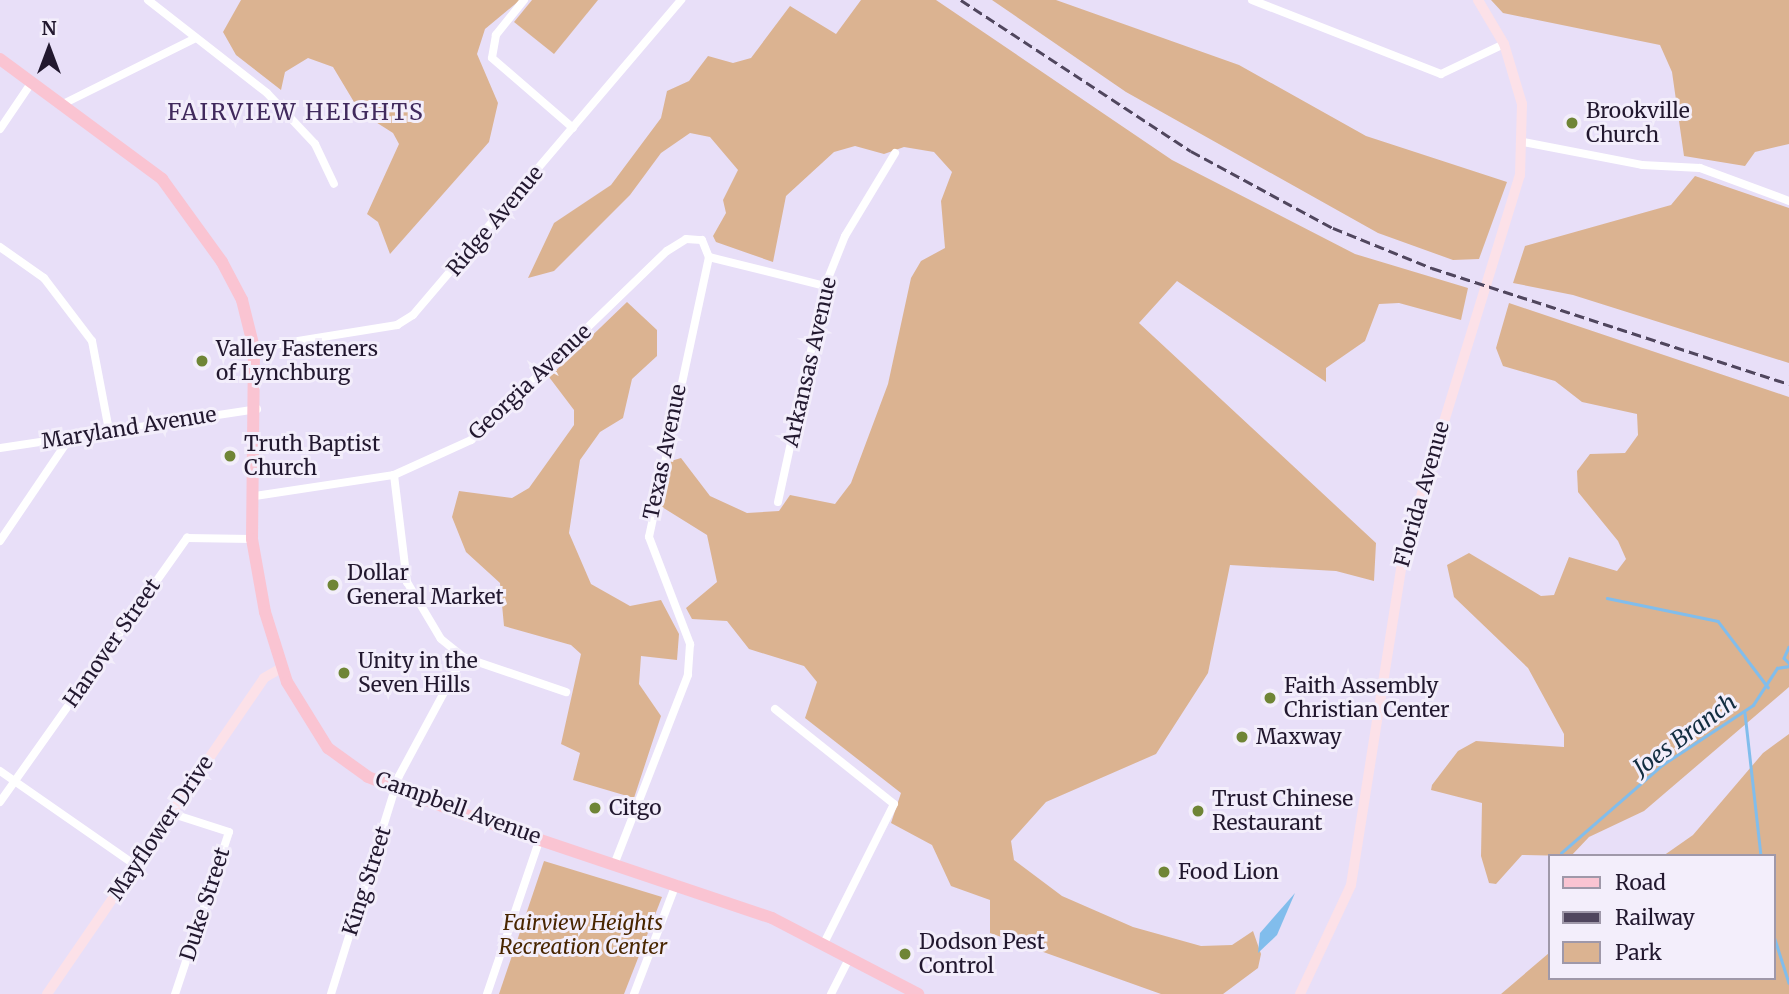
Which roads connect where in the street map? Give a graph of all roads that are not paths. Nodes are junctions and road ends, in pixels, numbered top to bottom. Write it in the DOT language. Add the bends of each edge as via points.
graph roads {
  1 [pos="148,0"];
  2 [pos="524,0"];
  3 [pos="681,0"];
  4 [pos="1252,0"];
  5 [pos="1478,0"];
  6 [pos="196,38"];
  7 [pos="1504,44"];
  8 [pos="0,59"];
  9 [pos="32,82"];
  10 [pos="63,104"];
  11 [pos="573,128"];
  12 [pos="0,129"];
  13 [pos="1523,142"];
  14 [pos="895,153"];
  15 [pos="334,184"];
  16 [pos="1789,201"];
  17 [pos="0,247"];
  18 [pos="709,257"];
  19 [pos="825,286"];
  20 [pos="254,348"];
  21 [pos="258,409"];
  22 [pos="109,430"];
  23 [pos="71,436"];
  24 [pos="0,448"];
  25 [pos="394,475"];
  26 [pos="255,496"];
  27 [pos="778,502"];
  28 [pos="3,533"];
  29 [pos="252,540"];
  30 [pos="0,541"];
  31 [pos="463,657"];
  32 [pos="281,668"];
  33 [pos="566,692"];
  34 [pos="775,709"];
  35 [pos="0,771"];
  36 [pos="14,781"];
  37 [pos="397,789"];
  38 [pos="0,802"];
  39 [pos="170,814"];
  40 [pos="540,838"];
  41 [pos="615,862"];
  42 [pos="135,865"];
  43 [pos="677,881"];
  44 [pos="823,945"];
  45 [pos="849,959"];
  46 [pos="47,994"];
  47 [pos="175,994"];
  48 [pos="331,994"];
  49 [pos="488,994"];
  50 [pos="634,994"];
  51 [pos="831,994"];
  52 [pos="918,994"];
  53 [pos="1300,994"];
  1 -- 6 [label="street"];
  2 -- 11 [label="street" via="496,35 492,58"];
  3 -- 11 [label="street, Ridge Avenue"];
  4 -- 7 [label="street" via="1441,74"];
  5 -- 7 [label="main road, Florida Avenue"];
  6 -- 10 [label="street"];
  6 -- 15 [label="street" via="267,93 315,144"];
  7 -- 13 [label="main road, Florida Avenue" via="1522,104"];
  8 -- 9 [label="main road, Campbell Avenue"];
  9 -- 10 [label="main road, Campbell Avenue"];
  9 -- 12 [label="street"];
  10 -- 20 [label="main road, Campbell Avenue" via="162,179 222,262 242,300"];
  11 -- 20 [label="street, Ridge Avenue" via="413,315 397,325"];
  13 -- 16 [label="street" via="1642,165 1700,168"];
  13 -- 53 [label="main road, Florida Avenue" via="1499,246 1403,555 1351,885"];
  14 -- 19 [label="street, Arkansas Avenue" via="845,236"];
  17 -- 22 [label="street" via="44,278 92,341"];
  18 -- 19 [label="street"];
  18 -- 25 [label="street, Georgia Avenue" via="697,237 667,251 471,440"];
  18 -- 41 [label="street, Texas Avenue" via="649,537 690,644 688,675"];
  19 -- 27 [label="street, Arkansas Avenue"];
  20 -- 21 [label="main road, Campbell Avenue"];
  21 -- 22 [label="street, Maryland Avenue"];
  21 -- 26 [label="main road, Campbell Avenue"];
  22 -- 23 [label="street, Maryland Avenue"];
  23 -- 24 [label="street, Maryland Avenue"];
  23 -- 28 [label="street"];
  25 -- 26 [label="street, Georgia Avenue"];
  25 -- 31 [label="street" via="407,582 441,639"];
  26 -- 29 [label="main road, Campbell Avenue"];
  28 -- 30 [label="street"];
  29 -- 32 [label="main road, Campbell Avenue"];
  29 -- 36 [label="street, Hanover Street" via="187,538"];
  31 -- 33 [label="street"];
  31 -- 37 [label="street, King Street"];
  32 -- 37 [label="main road, Campbell Avenue" via="328,748"];
  32 -- 39 [label="main road, Mayflower Drive" via="264,678"];
  34 -- 44 [label="street" via="894,804"];
  35 -- 36 [label="street"];
  36 -- 38 [label="street, Hanover Street"];
  36 -- 42 [label="street"];
  37 -- 40 [label="main road, Campbell Avenue"];
  37 -- 48 [label="street, King Street"];
  39 -- 42 [label="main road, Mayflower Drive"];
  39 -- 47 [label="street, Duke Street" via="229,832"];
  40 -- 41 [label="main road, Campbell Avenue"];
  40 -- 49 [label="street"];
  41 -- 43 [label="main road, Campbell Avenue"];
  42 -- 46 [label="main road, Mayflower Drive"];
  43 -- 44 [label="main road, Campbell Avenue"];
  43 -- 50 [label="street"];
  44 -- 45 [label="main road, Campbell Avenue"];
  45 -- 51 [label="street"];
  45 -- 52 [label="main road, Campbell Avenue"];
}
